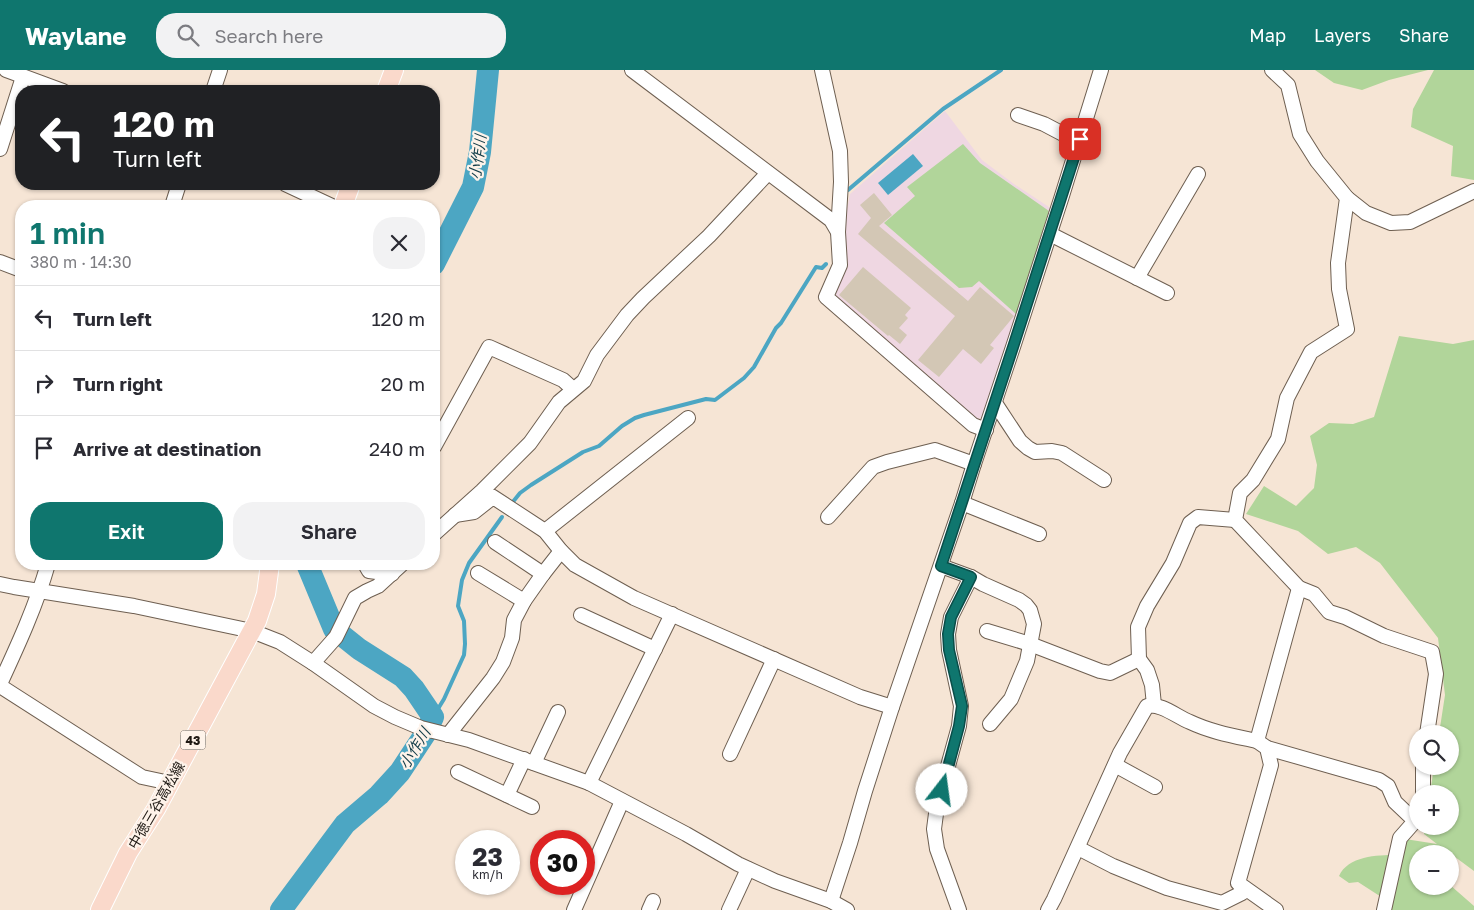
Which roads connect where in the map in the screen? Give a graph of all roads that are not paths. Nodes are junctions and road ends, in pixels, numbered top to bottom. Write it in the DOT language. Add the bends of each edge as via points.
graph roads {
  1 [pos="6,70"];
  2 [pos="220,70"];
  3 [pos="394,70"];
  4 [pos="632,70"];
  5 [pos="822,70"];
  6 [pos="1101,70"];
  7 [pos="1272,70"];
  8 [pos="23,76"];
  9 [pos="20,85"];
  10 [pos="47,85"];
  11 [pos="215,85"];
  12 [pos="388,85"];
  13 [pos="15,101"];
  14 [pos="1018,114"];
  15 [pos="1080,139"];
  16 [pos="0,147"];
  17 [pos="768,173"];
  18 [pos="1198,174"];
  19 [pos="298,190"];
  20 [pos="1474,190"];
  21 [pos="1347,198"];
  22 [pos="319,200"];
  23 [pos="838,232"];
  24 [pos="1050,234"];
  25 [pos="0,262"];
  26 [pos="15,268"];
  27 [pos="1137,278"];
  28 [pos="1167,293"];
  29 [pos="573,390"];
  30 [pos="995,403"];
  31 [pos="688,418"];
  32 [pos="986,430"];
  33 [pos="440,436"];
  34 [pos="974,464"];
  35 [pos="1104,480"];
  36 [pos="962,503"];
  37 [pos="455,515"];
  38 [pos="828,517"];
  39 [pos="1234,520"];
  40 [pos="440,529"];
  41 [pos="545,531"];
  42 [pos="1039,534"];
  43 [pos="495,542"];
  44 [pos="561,551"];
  45 [pos="941,566"];
  46 [pos="46,570"];
  47 [pos="269,570"];
  48 [pos="389,570"];
  49 [pos="478,573"];
  50 [pos="543,574"];
  51 [pos="971,577"];
  52 [pos="0,584"];
  53 [pos="1299,588"];
  54 [pos="40,591"];
  55 [pos="524,601"];
  56 [pos="672,614"];
  57 [pos="581,615"];
  58 [pos="252,631"];
  59 [pos="987,631"];
  60 [pos="1030,644"];
  61 [pos="655,650"];
  62 [pos="774,659"];
  63 [pos="1139,659"];
  64 [pos="313,663"];
  65 [pos="0,685"];
  66 [pos="1154,705"];
  67 [pos="892,707"];
  68 [pos="558,712"];
  69 [pos="990,724"];
  70 [pos="1428,725"];
  71 [pos="434,732"];
  72 [pos="1262,744"];
  73 [pos="730,754"];
  74 [pos="529,761"];
  75 [pos="1115,765"];
  76 [pos="458,772"];
  77 [pos="170,783"];
  78 [pos="589,783"];
  79 [pos="1155,787"];
  80 [pos="507,795"];
  81 [pos="622,801"];
  82 [pos="532,807"];
  83 [pos="1409,813"];
  84 [pos="1409,827"];
  85 [pos="1078,848"];
  86 [pos="748,869"];
  87 [pos="1243,890"];
  88 [pos="831,901"];
  89 [pos="100,910"];
  90 [pos="574,910"];
  91 [pos="729,910"];
  92 [pos="846,910"];
  93 [pos="959,910"];
  94 [pos="1048,910"];
  95 [pos="1236,910"];
  96 [pos="1276,910"];
  97 [pos="1384,910"];
  1 -- 8 [label="street"];
  2 -- 11 [label="street"];
  3 -- 12 [label="main road"];
  4 -- 17 [label="street"];
  5 -- 23 [label="street" via="840,151"];
  6 -- 15 [label="street"];
  7 -- 21 [label="street" via="1288,85 1300,134 1317,162"];
  8 -- 9 [label="street"];
  8 -- 10 [label="street"];
  13 -- 16 [label="street"];
  14 -- 15 [label="street"];
  15 -- 24 [label="street"];
  17 -- 23 [label="street" via="831,220"];
  17 -- 29 [label="street" via="710,236 627,315 597,355 584,381"];
  18 -- 27 [label="street"];
  19 -- 22 [label="street"];
  20 -- 21 [label="street" via="1410,222 1391,223 1366,213"];
  21 -- 39 [label="street" via="1338,263 1339,289 1347,329 1311,352 1287,398 1278,439 1253,480 1240,493"];
  23 -- 32 [label="street" via="840,265 826,296 973,425"];
  24 -- 27 [label="street"];
  24 -- 30 [label="street"];
  25 -- 26 [label="street"];
  27 -- 28 [label="street"];
  29 -- 33 [label="street" via="563,380 489,347"];
  29 -- 37 [label="street" via="559,402 530,444"];
  30 -- 32 [label="street"];
  30 -- 35 [label="street" via="1028,448 1035,452 1062,453"];
  31 -- 41 [label="street"];
  32 -- 34 [label="street"];
  34 -- 36 [label="street"];
  34 -- 38 [label="street" via="935,450 873,467"];
  36 -- 42 [label="street"];
  36 -- 45 [label="street"];
  37 -- 40 [label="street"];
  37 -- 41 [label="street" via="474,512 493,497"];
  39 -- 53 [label="street"];
  39 -- 63 [label="street" via="1198,517 1190,523 1138,627"];
  41 -- 44 [label="street"];
  43 -- 50 [label="street"];
  44 -- 50 [label="street"];
  44 -- 56 [label="street" via="575,566 634,598"];
  45 -- 51 [label="street"];
  45 -- 67 [label="street"];
  46 -- 54 [label="street"];
  47 -- 58 [label="main road, 中徳三谷高松線 / 43" via="266,594"];
  48 -- 64 [label="street" via="378,586 355,598 339,630"];
  49 -- 55 [label="street"];
  50 -- 55 [label="street"];
  51 -- 60 [label="street" via="1026,605 1034,624"];
  51 -- 93 [label="street" via="951,617 948,634 962,706 934,829 937,849"];
  52 -- 54 [label="street"];
  53 -- 70 [label="street" via="1314,594 1329,612 1432,652 1436,674"];
  53 -- 72 [label="street"];
  54 -- 58 [label="street" via="134,606"];
  54 -- 65 [label="street"];
  55 -- 71 [label="street" via="514,620 512,638 503,662 493,678"];
  56 -- 61 [label="street"];
  56 -- 62 [label="street"];
  57 -- 61 [label="street"];
  58 -- 64 [label="street" via="280,642"];
  58 -- 77 [label="main road, 中徳三谷高松線 / 43"];
  59 -- 60 [label="street"];
  60 -- 63 [label="street" via="1100,671 1110,672"];
  60 -- 69 [label="street" via="1011,699"];
  61 -- 78 [label="street"];
  62 -- 67 [label="street" via="860,697"];
  62 -- 73 [label="street"];
  63 -- 66 [label="street" via="1152,685"];
  64 -- 71 [label="street" via="395,718"];
  65 -- 77 [label="street" via="142,776"];
  66 -- 72 [label="street" via="1211,731"];
  66 -- 75 [label="street" via="1147,706"];
  67 -- 88 [label="street"];
  68 -- 74 [label="street"];
  71 -- 74 [label="street" via="469,740"];
  72 -- 83 [label="street" via="1379,780 1388,786 1395,802"];
  72 -- 87 [label="street" via="1271,764 1238,883"];
  74 -- 78 [label="street"];
  74 -- 80 [label="street"];
  75 -- 79 [label="street"];
  75 -- 85 [label="street"];
  76 -- 80 [label="street"];
  77 -- 89 [label="main road, 中徳三谷高松線 / 43" via="128,853"];
  78 -- 81 [label="street"];
  80 -- 82 [label="street"];
  81 -- 86 [label="street"];
  81 -- 90 [label="street"];
  84 -- 97 [label="street" via="1400,838"];
  85 -- 87 [label="street" via="1167,888 1222,903"];
  85 -- 94 [label="street"];
  86 -- 88 [label="street"];
  86 -- 91 [label="street"];
  87 -- 95 [label="street"];
  87 -- 96 [label="street"];
  88 -- 92 [label="street"];
}
